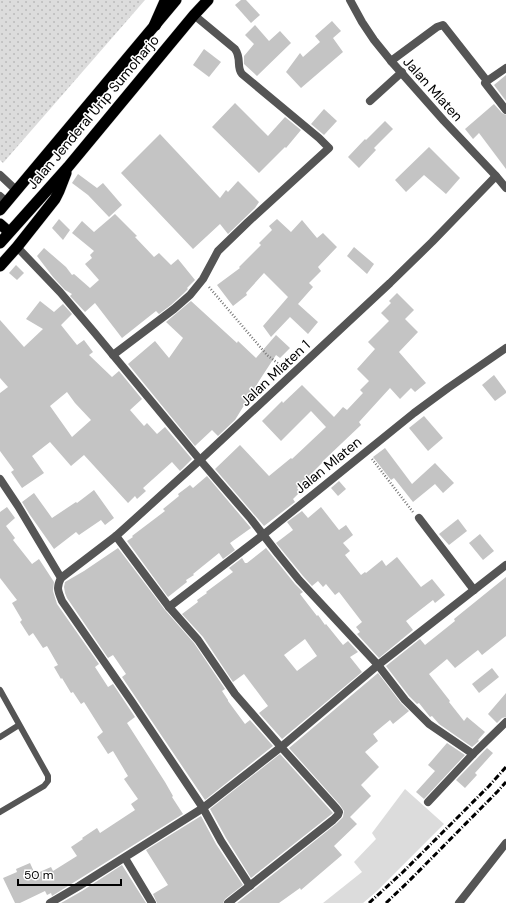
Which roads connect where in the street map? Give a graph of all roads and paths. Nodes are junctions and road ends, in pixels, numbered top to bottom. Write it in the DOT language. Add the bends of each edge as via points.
graph roads {
  1 [pos="166,0"];
  2 [pos="176,0"];
  3 [pos="208,0"];
  4 [pos="350,0"];
  5 [pos="194,15"];
  6 [pos="155,26"];
  7 [pos="391,61"];
  8 [pos="506,68"];
  9 [pos="402,72"];
  10 [pos="487,81"];
  11 [pos="370,101"];
  12 [pos="506,110"];
  13 [pos="68,167"];
  14 [pos="0,175"];
  15 [pos="496,176"];
  16 [pos="506,188"];
  17 [pos="16,190"];
  18 [pos="2,203"];
  19 [pos="0,224"];
  20 [pos="9,232"];
  21 [pos="0,243"];
  22 [pos="16,247"];
  23 [pos="0,266"];
  24 [pos="202,279"];
  25 [pos="506,348"];
  26 [pos="113,355"];
  27 [pos="293,374"];
  28 [pos="366,451"];
  29 [pos="200,460"];
  30 [pos="0,479"];
  31 [pos="418,518"];
  32 [pos="263,535"];
  33 [pos="116,536"];
  34 [pos="506,565"];
  35 [pos="61,578"];
  36 [pos="474,590"];
  37 [pos="170,607"];
  38 [pos="378,665"];
  39 [pos="0,690"];
  40 [pos="506,722"];
  41 [pos="19,725"];
  42 [pos="0,737"];
  43 [pos="281,747"];
  44 [pos="473,754"];
  45 [pos="428,802"];
  46 [pos="203,808"];
  47 [pos="0,812"];
  48 [pos="506,843"];
  49 [pos="125,858"];
  50 [pos="250,886"];
  51 [pos="50,903"];
  52 [pos="152,903"];
  53 [pos="228,903"];
  54 [pos="459,903"];
  1 -- 6 [label="highway"];
  2 -- 6 [label="highway, Jalan Jenderal Urip Sumoharjo"];
  3 -- 5 [label="highway, Jalan Jenderal Urip Sumoharjo"];
  4 -- 7 [label="street, Jalan Mlaten" via="374,40"];
  5 -- 13 [label="highway, Jalan Jenderal Urip Sumoharjo"];
  5 -- 24 [label="street" via="235,49 242,74 329,148 218,251"];
  6 -- 17 [label="highway, Jalan Jenderal Urip Sumoharjo"];
  7 -- 9 [label="street, Jalan Mlaten"];
  7 -- 10 [label="street" via="443,25"];
  8 -- 10 [label="street"];
  9 -- 11 [label="street"];
  9 -- 15 [label="street, Jalan Mlaten"];
  10 -- 12 [label="street" via="485,82"];
  13 -- 20 [label="highway, Jalan Jenderal Urip Sumoharjo"];
  13 -- 22 [label="highway" via="55,199"];
  14 -- 17 [label="street"];
  15 -- 16 [label="street, Jalan Mlaten"];
  15 -- 27 [label="street, Jalan Mlaten 1" via="432,242"];
  17 -- 18 [label="highway, Jalan Jenderal Urip Sumoharjo"];
  19 -- 20 [label="highway"];
  20 -- 21 [label="highway, Jalan Jenderal Urip Sumoharjo"];
  22 -- 23 [label="highway"];
  22 -- 26 [label="street" via="60,292"];
  24 -- 26 [label="street" via="174,310"];
  24 -- 27 [label="path" via="267,356"];
  25 -- 28 [label="street, Jalan Mlaten" via="414,412"];
  26 -- 29 [label="street"];
  27 -- 29 [label="street, Jalan Mlaten 1"];
  28 -- 31 [label="path"];
  28 -- 32 [label="street, Jalan Mlaten"];
  29 -- 32 [label="street"];
  29 -- 33 [label="street, Jalan Mlaten 1"];
  30 -- 35 [label="street"];
  31 -- 36 [label="street"];
  32 -- 37 [label="street, Jalan Mlaten"];
  32 -- 38 [label="street" via="300,580"];
  33 -- 35 [label="street, Jalan Mlaten 1"];
  33 -- 37 [label="street"];
  34 -- 36 [label="street"];
  35 -- 46 [label="street" via="57,585 62,601"];
  36 -- 38 [label="street"];
  37 -- 43 [label="street" via="198,640 235,694"];
  38 -- 43 [label="street"];
  38 -- 44 [label="street" via="404,700 428,724"];
  39 -- 41 [label="lane"];
  40 -- 44 [label="street"];
  41 -- 42 [label="lane"];
  41 -- 47 [label="lane" via="48,776 48,781 44,786"];
  43 -- 46 [label="street"];
  43 -- 50 [label="street" via="339,812 333,820"];
  44 -- 45 [label="street"];
  46 -- 49 [label="street"];
  46 -- 50 [label="street"];
  48 -- 54 [label="street"];
  49 -- 51 [label="street"];
  49 -- 52 [label="street"];
  50 -- 53 [label="street"];
}
